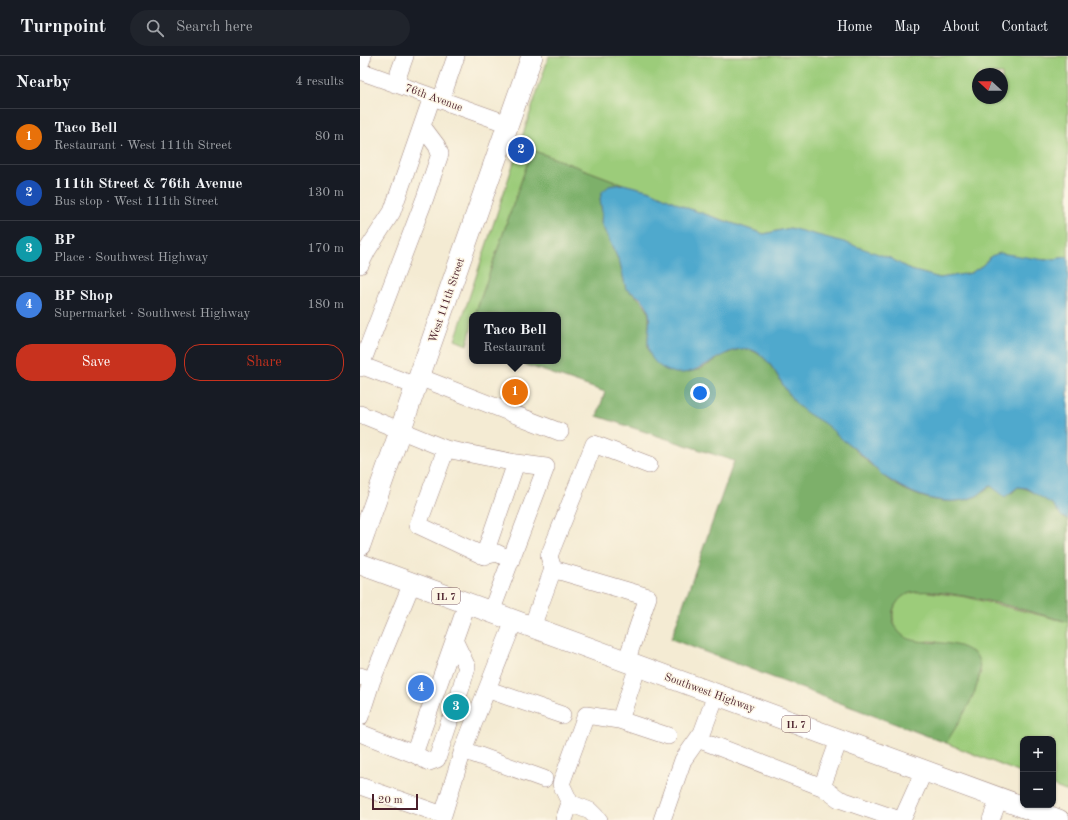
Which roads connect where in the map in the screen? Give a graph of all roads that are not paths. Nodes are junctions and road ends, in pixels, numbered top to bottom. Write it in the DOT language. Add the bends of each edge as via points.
graph roads {
  1 [pos="363,56"];
  2 [pos="405,56"];
  3 [pos="456,56"];
  4 [pos="532,56"];
  5 [pos="360,64"];
  6 [pos="360,71"];
  7 [pos="395,84"];
  8 [pos="436,98"];
  9 [pos="508,124"];
  10 [pos="422,126"];
  11 [pos="360,265"];
  12 [pos="360,366"];
  13 [pos="417,382"];
  14 [pos="360,414"];
  15 [pos="400,430"];
  16 [pos="560,432"];
  17 [pos="446,449"];
  18 [pos="516,463"];
  19 [pos="649,465"];
  20 [pos="360,545"];
  21 [pos="484,556"];
  22 [pos="511,560"];
  23 [pos="360,564"];
  24 [pos="553,569"];
  25 [pos="412,583"];
  26 [pos="467,604"];
  27 [pos="491,612"];
  28 [pos="523,624"];
  29 [pos="454,640"];
  30 [pos="632,664"];
  31 [pos="366,678"];
  32 [pos="489,690"];
  33 [pos="460,691"];
  34 [pos="716,695"];
  35 [pos="562,715"];
  36 [pos="360,717"];
  37 [pos="620,720"];
  38 [pos="449,723"];
  39 [pos="360,734"];
  40 [pos="668,736"];
  41 [pos="698,739"];
  42 [pos="839,740"];
  43 [pos="463,750"];
  44 [pos="414,754"];
  45 [pos="924,771"];
  46 [pos="544,779"];
  47 [pos="360,786"];
  48 [pos="822,787"];
  49 [pos="999,798"];
  50 [pos="570,803"];
  51 [pos="564,820"];
  52 [pos="599,820"];
  53 [pos="662,820"];
  54 [pos="901,820"];
  55 [pos="991,820"];
  56 [pos="1059,820"];
  1 -- 5 [label="street"];
  2 -- 7 [label="street"];
  3 -- 8 [label="street"];
  4 -- 9 [label="main road, West 111th Street"];
  6 -- 7 [label="street, 76th Avenue"];
  7 -- 8 [label="street, 76th Avenue"];
  8 -- 9 [label="street, 76th Avenue"];
  8 -- 10 [label="street"];
  9 -- 13 [label="main road, West 111th Street"];
  10 -- 11 [label="street" via="392,212"];
  10 -- 12 [label="street" via="438,146 440,154"];
  12 -- 13 [label="street"];
  13 -- 15 [label="main road, West 111th Street"];
  13 -- 16 [label="street"];
  14 -- 15 [label="street"];
  15 -- 17 [label="street"];
  15 -- 20 [label="main road, West 111th Street"];
  17 -- 18 [label="street"];
  17 -- 21 [label="street" via="418,525"];
  18 -- 21 [label="street"];
  18 -- 22 [label="street" via="546,467"];
  19 -- 24 [label="street" via="594,444 549,556"];
  21 -- 22 [label="street" via="498,553"];
  22 -- 27 [label="street"];
  23 -- 25 [label="main road, Southwest Highway / IL 7"];
  24 -- 28 [label="street"];
  24 -- 30 [label="street" via="648,597"];
  25 -- 26 [label="main road, Southwest Highway / IL 7"];
  25 -- 31 [label="street"];
  26 -- 27 [label="main road, Southwest Highway / IL 7"];
  26 -- 29 [label="street"];
  27 -- 28 [label="main road, Southwest Highway / IL 7"];
  28 -- 30 [label="main road, Southwest Highway / IL 7"];
  28 -- 32 [label="street"];
  29 -- 33 [label="street" via="468,667"];
  29 -- 44 [label="street"];
  30 -- 34 [label="main road, Southwest Highway / IL 7"];
  30 -- 37 [label="street"];
  31 -- 36 [label="street"];
  32 -- 35 [label="street"];
  32 -- 43 [label="street"];
  34 -- 41 [label="street"];
  34 -- 42 [label="main road, Southwest Highway / IL 7"];
  37 -- 40 [label="street"];
  37 -- 50 [label="street" via="586,715 561,784"];
  38 -- 44 [label="street" via="436,759 429,762"];
  39 -- 44 [label="street"];
  41 -- 48 [label="street"];
  41 -- 53 [label="street" via="683,760"];
  42 -- 45 [label="main road, Southwest Highway / IL 7"];
  42 -- 48 [label="street"];
  43 -- 46 [label="street"];
  43 -- 47 [label="street" via="443,815"];
  45 -- 49 [label="main road, Southwest Highway / IL 7"];
  45 -- 54 [label="street"];
  48 -- 54 [label="street" via="838,799"];
  49 -- 55 [label="street"];
  49 -- 56 [label="main road, Southwest Highway / IL 7"];
  50 -- 51 [label="street"];
  50 -- 52 [label="street" via="590,811"];
}
